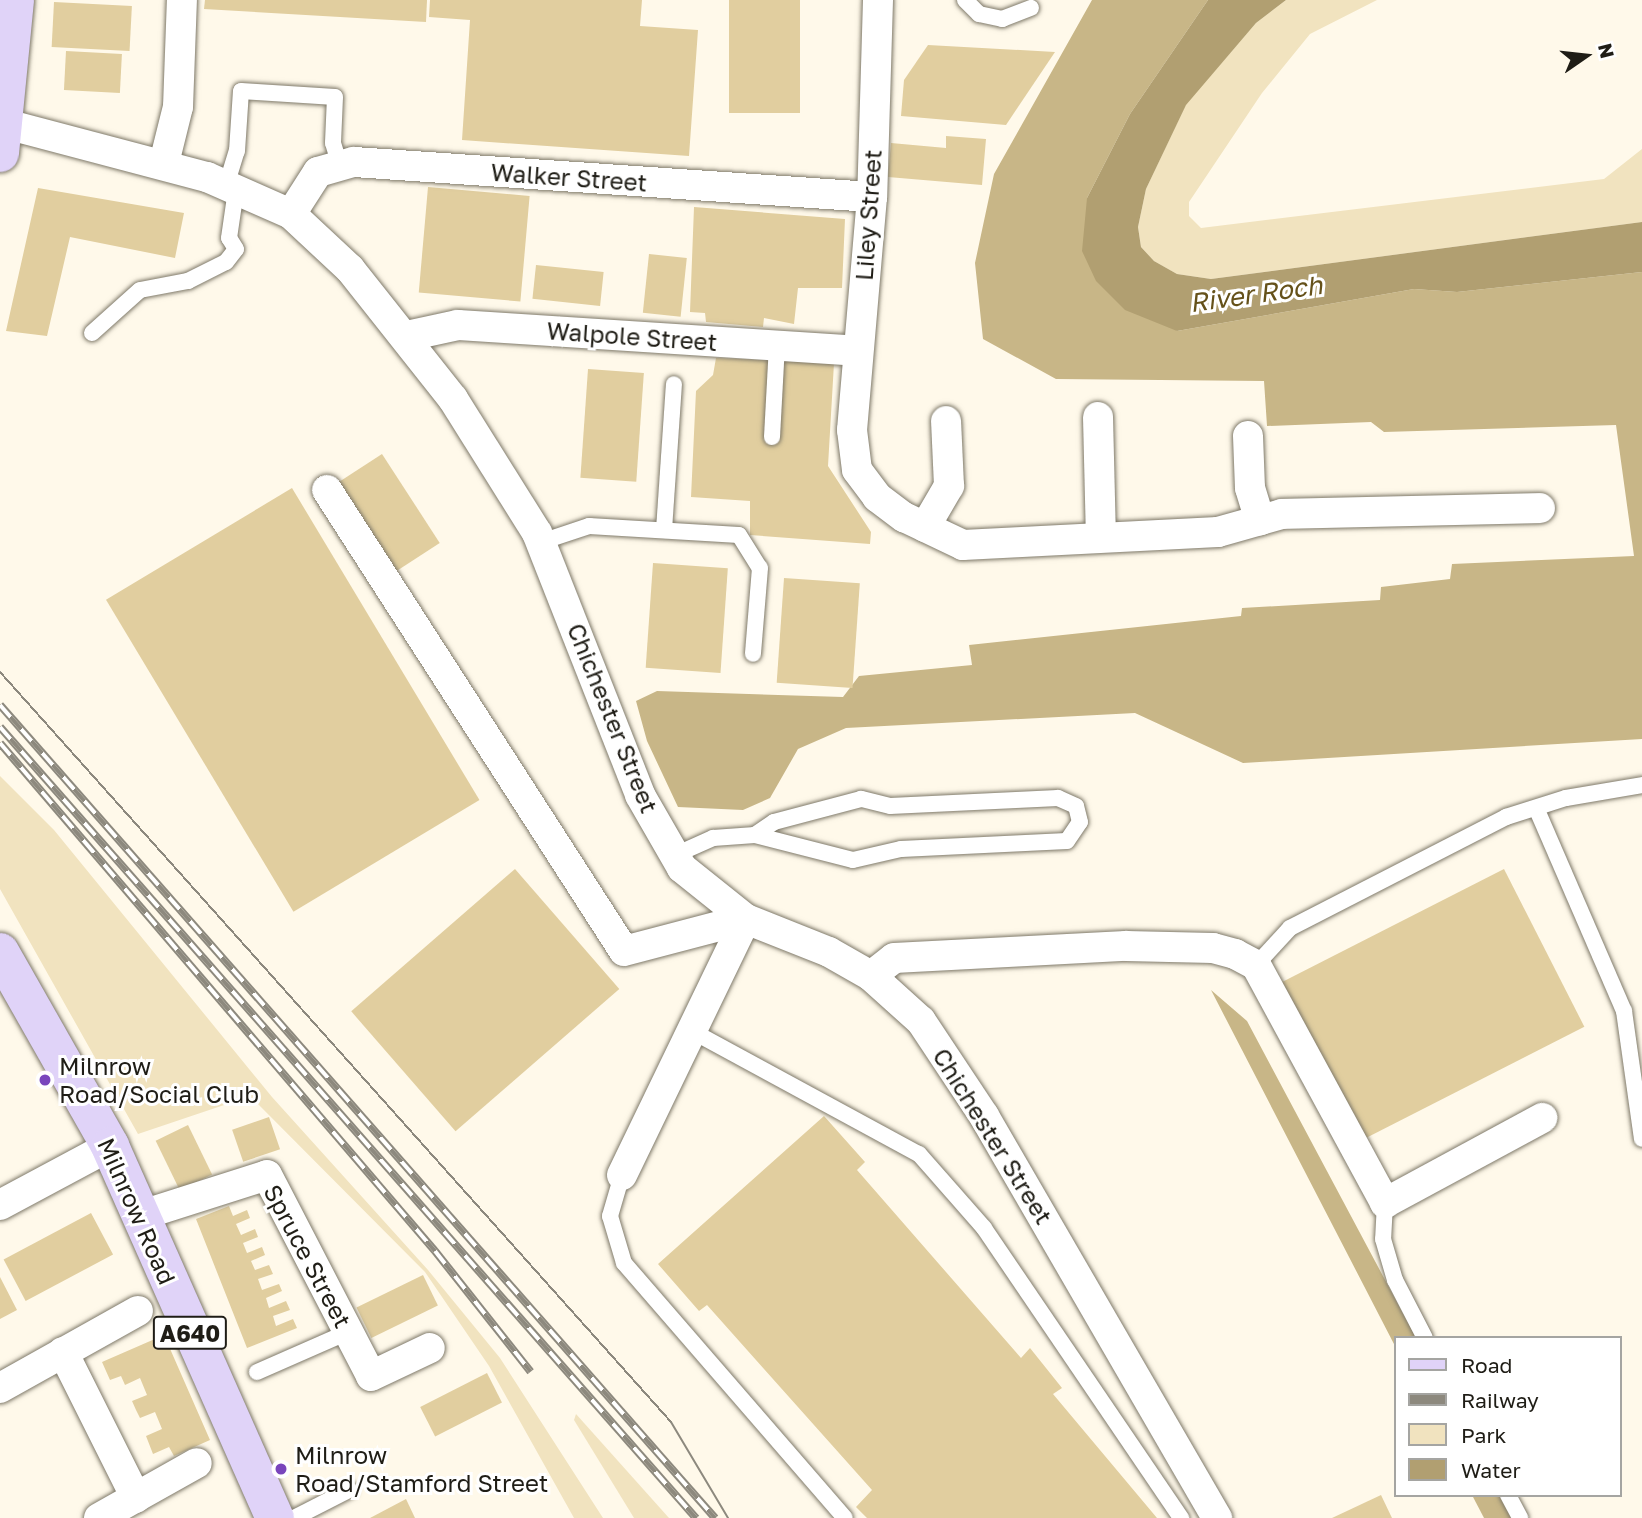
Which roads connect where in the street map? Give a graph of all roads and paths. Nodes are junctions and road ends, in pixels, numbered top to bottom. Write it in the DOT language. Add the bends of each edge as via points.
graph roads {
  1 [pos="15,0"];
  2 [pos="182,0"];
  3 [pos="878,0"];
  4 [pos="965,0"];
  5 [pos="1031,8"];
  6 [pos="3,139"];
  7 [pos="164,163"];
  8 [pos="340,166"];
  9 [pos="231,188"];
  10 [pos="872,197"];
  11 [pos="291,214"];
  12 [pos="92,333"];
  13 [pos="407,335"];
  14 [pos="777,346"];
  15 [pos="857,351"];
  16 [pos="674,384"];
  17 [pos="1098,417"];
  18 [pos="946,421"];
  19 [pos="1248,436"];
  20 [pos="772,437"];
  21 [pos="327,490"];
  22 [pos="1540,508"];
  23 [pos="1260,520"];
  24 [pos="925,527"];
  25 [pos="664,530"];
  26 [pos="1101,537"];
  27 [pos="541,542"];
  28 [pos="753,654"];
  29 [pos="1642,785"];
  30 [pos="1537,810"];
  31 [pos="755,835"];
  32 [pos="675,855"];
  33 [pos="746,919"];
  34 [pos="0,952"];
  35 [pos="1256,965"];
  36 [pos="871,976"];
  37 [pos="692,1031"];
  38 [pos="1542,1118"];
  39 [pos="1642,1139"];
  40 [pos="110,1146"];
  41 [pos="622,1175"];
  42 [pos="1385,1203"];
  43 [pos="0,1205"];
  44 [pos="142,1215"];
  45 [pos="138,1311"];
  46 [pos="348,1332"];
  47 [pos="1424,1336"];
  48 [pos="430,1348"];
  49 [pos="63,1352"];
  50 [pos="257,1372"];
  51 [pos="0,1388"];
  52 [pos="197,1463"];
  53 [pos="349,1490"];
  54 [pos="1509,1497"];
  55 [pos="136,1498"];
  56 [pos="99,1518"];
  57 [pos="275,1518"];
  58 [pos="294,1518"];
  59 [pos="845,1518"];
  60 [pos="1181,1518"];
  61 [pos="1217,1518"];
  62 [pos="1520,1518"];
  1 -- 6 [label="main road"];
  2 -- 7 [label="street" via="178,107"];
  3 -- 10 [label="street, Liley Street"];
  4 -- 5 [label="lane" via="979,14 1002,19"];
  6 -- 7 [label="street, Chichester Street"];
  7 -- 9 [label="street, Chichester Street"];
  8 -- 9 [label="lane" via="333,143 335,97 240,91"];
  8 -- 10 [label="street, Walker Street" via="354,162"];
  8 -- 11 [label="street, Walker Street" via="318,173"];
  9 -- 11 [label="street, Chichester Street"];
  9 -- 12 [label="lane" via="229,238 236,249 226,262 188,281 140,290"];
  10 -- 15 [label="street, Liley Street"];
  11 -- 13 [label="street, Chichester Street" via="350,269"];
  13 -- 14 [label="street, Walpole Street" via="458,325"];
  13 -- 27 [label="street, Chichester Street"];
  14 -- 15 [label="street, Walpole Street"];
  14 -- 20 [label="lane"];
  15 -- 24 [label="street, Liley Street" via="852,430 858,470 877,497"];
  16 -- 25 [label="lane"];
  17 -- 26 [label="street"];
  18 -- 24 [label="street" via="948,486"];
  19 -- 23 [label="street" via="1250,488"];
  21 -- 33 [label="street" via="624,951"];
  22 -- 23 [label="street, Liley Street" via="1282,514"];
  23 -- 26 [label="street, Liley Street" via="1218,531"];
  24 -- 26 [label="street, Liley Street" via="963,545"];
  25 -- 27 [label="lane" via="589,526"];
  25 -- 28 [label="lane" via="739,535 750,547 760,568"];
  27 -- 32 [label="street, Chichester Street" via="640,794"];
  29 -- 30 [label="lane" via="1566,798"];
  30 -- 35 [label="lane" via="1506,817 1290,928"];
  30 -- 39 [label="lane" via="1624,1011"];
  31 -- 31 [label="lane" via="775,822 861,799 890,806 1058,798 1076,806 1080,822 1067,841 901,849 853,860"];
  31 -- 32 [label="lane" via="713,838"];
  32 -- 33 [label="street, Chichester Street" via="682,868"];
  33 -- 36 [label="street, Chichester Street" via="829,952"];
  33 -- 37 [label="street"];
  34 -- 40 [label="main road, Milnrow Road / A640"];
  35 -- 36 [label="street" via="1213,948 1126,946 894,958"];
  35 -- 42 [label="street"];
  36 -- 61 [label="street, Chichester Street" via="922,1021 984,1116"];
  37 -- 41 [label="street"];
  37 -- 60 [label="lane" via="919,1154 984,1228"];
  38 -- 42 [label="street"];
  40 -- 43 [label="street"];
  40 -- 44 [label="main road, Milnrow Road / A640"];
  41 -- 59 [label="lane" via="610,1216 624,1263"];
  42 -- 47 [label="lane" via="1383,1239 1395,1280"];
  44 -- 46 [label="street, Spruce Street" via="267,1175"];
  44 -- 57 [label="main road, Milnrow Road / A640" via="237,1442"];
  45 -- 49 [label="street"];
  46 -- 48 [label="street, Spruce Street" via="371,1376"];
  46 -- 50 [label="lane"];
  49 -- 51 [label="street"];
  49 -- 55 [label="street"];
  52 -- 55 [label="street"];
  53 -- 58 [label="lane"];
  54 -- 62 [label="lane"];
  55 -- 56 [label="street"];
}
